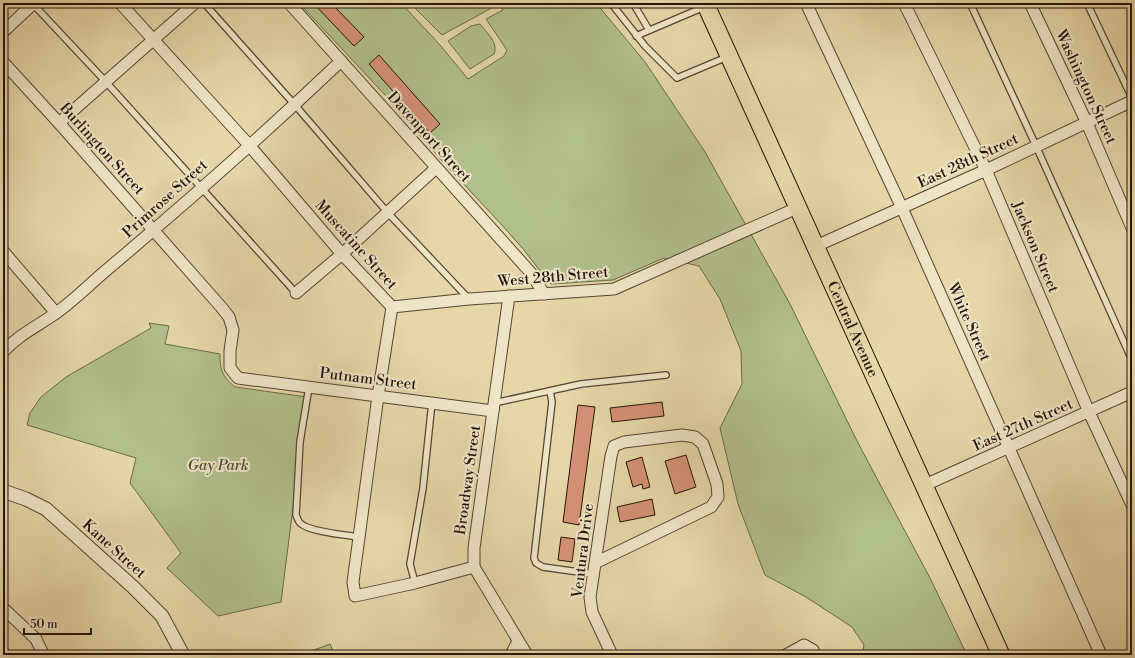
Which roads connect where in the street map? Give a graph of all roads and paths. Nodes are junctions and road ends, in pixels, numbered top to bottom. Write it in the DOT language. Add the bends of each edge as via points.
graph roads {
  1 [pos="33,3"];
  2 [pos="120,3"];
  3 [pos="195,3"];
  4 [pos="204,3"];
  5 [pos="289,3"];
  6 [pos="611,3"];
  7 [pos="634,3"];
  8 [pos="806,3"];
  9 [pos="904,3"];
  10 [pos="970,3"];
  11 [pos="1030,3"];
  12 [pos="1087,3"];
  13 [pos="708,4"];
  14 [pos="649,30"];
  15 [pos="3,32"];
  16 [pos="636,36"];
  17 [pos="153,40"];
  18 [pos="729,57"];
  19 [pos="341,61"];
  20 [pos="3,62"];
  21 [pos="106,82"];
  22 [pos="1132,99"];
  23 [pos="295,104"];
  24 [pos="60,123"];
  25 [pos="1087,123"];
  26 [pos="249,145"];
  27 [pos="1036,146"];
  28 [pos="436,168"];
  29 [pos="986,170"];
  30 [pos="201,188"];
  31 [pos="797,208"];
  32 [pos="902,208"];
  33 [pos="388,213"];
  34 [pos="1132,228"];
  35 [pos="154,230"];
  36 [pos="816,246"];
  37 [pos="3,251"];
  38 [pos="342,254"];
  39 [pos="296,293"];
  40 [pos="544,294"];
  41 [pos="509,296"];
  42 [pos="469,299"];
  43 [pos="392,307"];
  44 [pos="56,313"];
  45 [pos="3,352"];
  46 [pos="1132,360"];
  47 [pos="666,375"];
  48 [pos="238,378"];
  49 [pos="309,387"];
  50 [pos="550,391"];
  51 [pos="1132,392"];
  52 [pos="378,396"];
  53 [pos="432,402"];
  54 [pos="494,407"];
  55 [pos="1089,412"];
  56 [pos="1008,448"];
  57 [pos="925,485"];
  58 [pos="3,492"];
  59 [pos="1132,505"];
  60 [pos="359,537"];
  61 [pos="595,563"];
  62 [pos="474,567"];
  63 [pos="593,574"];
  64 [pos="415,583"];
  65 [pos="3,608"];
  66 [pos="518,641"];
  67 [pos="813,650"];
  68 [pos="43,654"];
  69 [pos="183,655"];
  70 [pos="511,655"];
  71 [pos="527,655"];
  72 [pos="612,655"];
  73 [pos="786,655"];
  74 [pos="1001,655"];
  75 [pos="1101,655"];
  1 -- 15 [label="street"];
  1 -- 21 [label="lane"];
  2 -- 17 [label="street, Muscatine Street"];
  3 -- 17 [label="street"];
  4 -- 23 [label="lane"];
  5 -- 19 [label="street, Davenport Street"];
  6 -- 16 [label="lane"];
  7 -- 14 [label="lane"];
  8 -- 32 [label="street, White Street"];
  9 -- 29 [label="street, Jackson Street"];
  10 -- 27 [label="lane"];
  11 -- 25 [label="street, Washington Street"];
  12 -- 22 [label="lane"];
  13 -- 14 [label="lane"];
  13 -- 18 [label="main road, Central Avenue"];
  14 -- 16 [label="lane"];
  16 -- 18 [label="lane" via="677,78"];
  17 -- 21 [label="street"];
  17 -- 26 [label="street, Muscatine Street"];
  18 -- 31 [label="main road, Central Avenue"];
  19 -- 23 [label="street, Primrose Street"];
  19 -- 28 [label="street, Davenport Street"];
  20 -- 24 [label="street, Burlington Street"];
  21 -- 24 [label="street"];
  21 -- 30 [label="lane"];
  22 -- 25 [label="street, East 28th Street"];
  23 -- 26 [label="street, Primrose Street"];
  23 -- 33 [label="lane"];
  24 -- 35 [label="street, Burlington Street"];
  25 -- 27 [label="street, East 28th Street"];
  25 -- 34 [label="street, Washington Street"];
  26 -- 30 [label="street, Primrose Street"];
  26 -- 38 [label="street, Muscatine Street"];
  27 -- 29 [label="street, East 28th Street"];
  27 -- 46 [label="lane"];
  28 -- 33 [label="street"];
  28 -- 40 [label="street, Davenport Street" via="531,273"];
  29 -- 32 [label="street, East 28th Street"];
  29 -- 55 [label="street, Jackson Street"];
  30 -- 35 [label="street, Primrose Street"];
  30 -- 39 [label="lane"];
  31 -- 36 [label="main road, Central Avenue"];
  31 -- 40 [label="street, West 28th Street" via="614,288"];
  32 -- 36 [label="street, East 28th Street"];
  32 -- 56 [label="street, White Street"];
  33 -- 38 [label="street"];
  33 -- 42 [label="lane"];
  35 -- 44 [label="street, Primrose Street"];
  35 -- 48 [label="street, Burlington Street" via="229,317 233,330 230,368"];
  36 -- 57 [label="main road, Central Avenue"];
  37 -- 44 [label="street"];
  38 -- 39 [label="street"];
  38 -- 43 [label="street, Muscatine Street"];
  40 -- 41 [label="street, West 28th Street"];
  41 -- 42 [label="street, West 28th Street"];
  41 -- 54 [label="street, Broadway Street"];
  42 -- 43 [label="street, West 28th Street"];
  43 -- 52 [label="street, Muscatine Street"];
  44 -- 45 [label="street, Primrose Street" via="26,332"];
  47 -- 50 [label="lane" via="581,384"];
  48 -- 49 [label="street, Putnam Street"];
  49 -- 52 [label="street, Putnam Street"];
  49 -- 60 [label="lane" via="300,442 296,515 301,524 312,529"];
  50 -- 54 [label="lane"];
  50 -- 63 [label="lane" via="552,402 534,558 543,568"];
  51 -- 55 [label="street, East 27th Street"];
  52 -- 53 [label="street, Putnam Street"];
  52 -- 60 [label="street, Muscatine Street"];
  53 -- 54 [label="street, Putnam Street"];
  53 -- 64 [label="lane" via="423,488 410,564"];
  54 -- 62 [label="street, Broadway Street" via="474,548"];
  55 -- 56 [label="street, East 27th Street"];
  55 -- 59 [label="street, Jackson Street"];
  56 -- 57 [label="street, East 27th Street"];
  56 -- 75 [label="street, White Street"];
  57 -- 74 [label="main road, Central Avenue"];
  58 -- 69 [label="street, Kane Street" via="46,509 133,587 162,616"];
  60 -- 64 [label="street, Muscatine Street" via="353,582 355,596"];
  61 -- 61 [label="street, Ventura Drive" via="711,507 718,497 717,484 703,444 695,437 682,435 624,442 614,446"];
  61 -- 63 [label="street, Ventura Drive"];
  62 -- 64 [label="street"];
  62 -- 66 [label="street"];
  63 -- 72 [label="street, Ventura Drive" via="590,597 592,612"];
  65 -- 68 [label="street" via="36,639"];
  66 -- 70 [label="street"];
  66 -- 71 [label="street"];
  67 -- 73 [label="street" via="804,645"];
}
